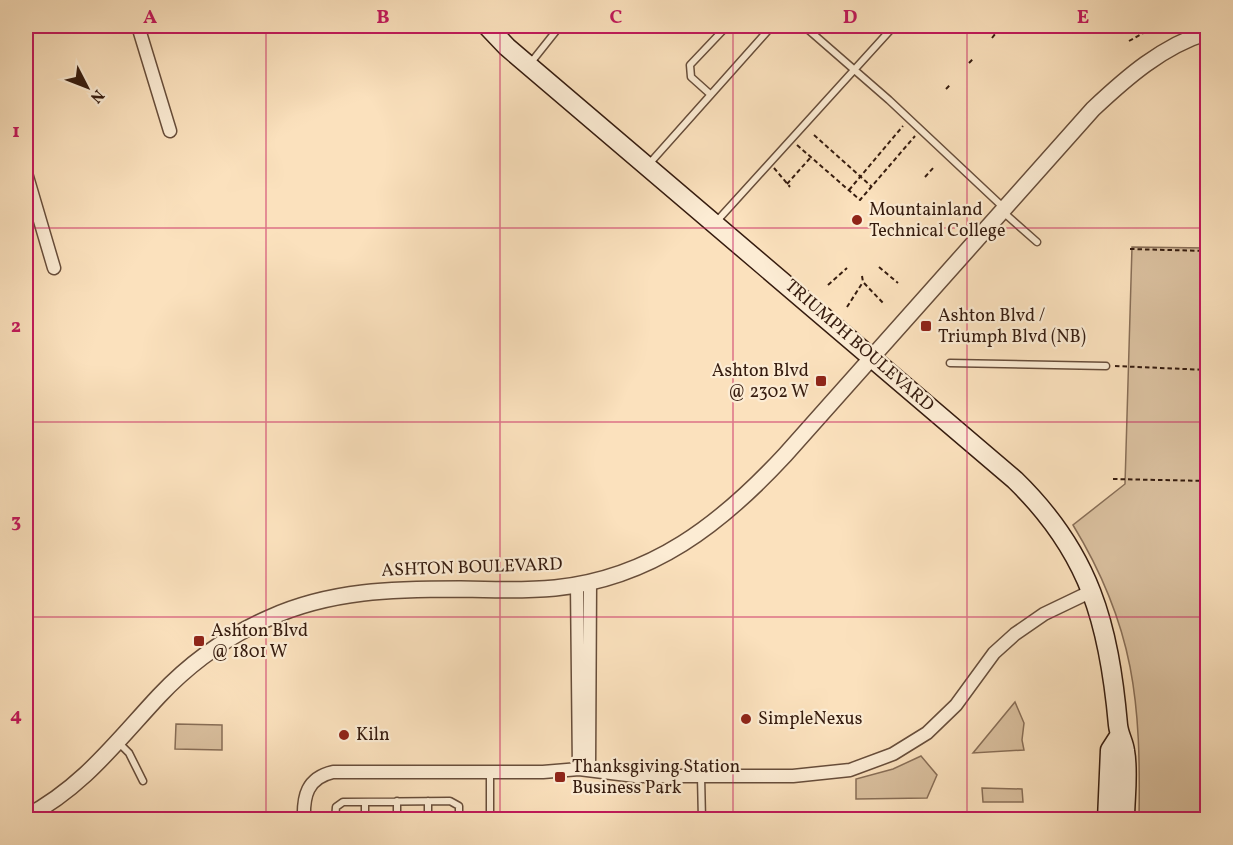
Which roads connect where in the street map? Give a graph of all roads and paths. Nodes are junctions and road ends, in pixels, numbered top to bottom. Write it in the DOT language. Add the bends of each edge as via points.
graph roads {
  1 [pos="138,26"];
  2 [pos="487,26"];
  3 [pos="560,26"];
  4 [pos="727,26"];
  5 [pos="772,26"];
  6 [pos="804,26"];
  7 [pos="894,26"];
  8 [pos="1155,26"];
  9 [pos="1208,32"];
  10 [pos="996,33"];
  11 [pos="992,38"];
  12 [pos="1129,41"];
  13 [pos="973,59"];
  14 [pos="969,63"];
  15 [pos="529,65"];
  16 [pos="854,69"];
  17 [pos="951,84"];
  18 [pos="946,89"];
  19 [pos="710,94"];
  20 [pos="904,125"];
  21 [pos="170,131"];
  22 [pos="814,135"];
  23 [pos="915,136"];
  24 [pos="796,144"];
  25 [pos="811,157"];
  26 [pos="649,165"];
  27 [pos="934,167"];
  28 [pos="774,168"];
  29 [pos="26,173"];
  30 [pos="860,177"];
  31 [pos="925,177"];
  32 [pos="787,184"];
  33 [pos="790,187"];
  34 [pos="872,188"];
  35 [pos="849,190"];
  36 [pos="1003,209"];
  37 [pos="716,222"];
  38 [pos="1037,242"];
  39 [pos="1130,249"];
  40 [pos="1208,251"];
  41 [pos="879,267"];
  42 [pos="54,268"];
  43 [pos="847,268"];
  44 [pos="862,276"];
  45 [pos="863,282"];
  46 [pos="898,283"];
  47 [pos="828,285"];
  48 [pos="884,304"];
  49 [pos="847,307"];
  50 [pos="872,357"];
  51 [pos="950,363"];
  52 [pos="1106,366"];
  53 [pos="1115,366"];
  54 [pos="1208,370"];
  55 [pos="1113,478"];
  56 [pos="1208,481"];
  57 [pos="583,583"];
  58 [pos="1092,591"];
  59 [pos="1119,736"];
  60 [pos="119,743"];
  61 [pos="584,769"];
  62 [pos="490,772"];
  63 [pos="701,776"];
  64 [pos="143,781"];
  65 [pos="365,801"];
  66 [pos="397,801"];
  67 [pos="428,801"];
  68 [pos="26,818"];
  69 [pos="304,819"];
  70 [pos="335,819"];
  71 [pos="365,819"];
  72 [pos="397,819"];
  73 [pos="428,819"];
  74 [pos="459,819"];
  75 [pos="490,819"];
  76 [pos="702,819"];
  77 [pos="1107,819"];
  78 [pos="1125,819"];
  1 -- 21 [label="street"];
  2 -- 15 [label="main road, TRIUMPH BOULEVARD"];
  3 -- 15 [label="lane"];
  4 -- 19 [label="lane" via="690,65 691,77"];
  5 -- 19 [label="lane"];
  6 -- 16 [label="lane"];
  7 -- 16 [label="lane"];
  8 -- 12 [label="path"];
  9 -- 36 [label="street, ASHTON BOULEVARD" via="1174,47 1120,83"];
  10 -- 11 [label="path"];
  13 -- 14 [label="path"];
  15 -- 26 [label="main road, TRIUMPH BOULEVARD"];
  16 -- 36 [label="lane"];
  16 -- 37 [label="lane"];
  17 -- 18 [label="path"];
  19 -- 26 [label="lane"];
  20 -- 30 [label="path"];
  22 -- 30 [label="path"];
  23 -- 34 [label="path"];
  24 -- 25 [label="path"];
  25 -- 32 [label="path"];
  25 -- 35 [label="path"];
  26 -- 37 [label="main road, TRIUMPH BOULEVARD"];
  27 -- 31 [label="path"];
  28 -- 32 [label="path"];
  29 -- 42 [label="street"];
  30 -- 34 [label="path"];
  30 -- 35 [label="path"];
  32 -- 33 [label="path"];
  34 -- 35 [label="path" via="860,200"];
  36 -- 38 [label="lane"];
  36 -- 50 [label="street, ASHTON BOULEVARD"];
  37 -- 50 [label="main road, TRIUMPH BOULEVARD"];
  39 -- 40 [label="path"];
  41 -- 46 [label="path"];
  43 -- 47 [label="path"];
  44 -- 45 [label="path"];
  45 -- 48 [label="path"];
  45 -- 49 [label="path"];
  50 -- 57 [label="street, ASHTON BOULEVARD" via="754,488 714,524 663,555"];
  50 -- 58 [label="main road, TRIUMPH BOULEVARD" via="1028,493 1065,536"];
  51 -- 52 [label="lane"];
  53 -- 54 [label="path"];
  55 -- 56 [label="path"];
  57 -- 60 [label="street, ASHTON BOULEVARD" via="521,590 366,591 298,606 209,651 159,696"];
  57 -- 61 [label="street"];
  58 -- 59 [label="main road, TRIUMPH BOULEVARD" via="1113,670"];
  58 -- 63 [label="street" via="1044,614 1015,634 985,663 939,723 893,754 863,767 828,774"];
  59 -- 77 [label="main road, TRIUMPH BOULEVARD" via="1110,750"];
  59 -- 78 [label="main road, TRIUMPH BOULEVARD" via="1125,750"];
  60 -- 64 [label="lane" via="129,753"];
  60 -- 68 [label="street, ASHTON BOULEVARD" via="74,785"];
  61 -- 62 [label="street"];
  61 -- 63 [label="street" via="635,776"];
  62 -- 69 [label="street" via="333,772 309,786 303,802"];
  62 -- 75 [label="lane"];
  63 -- 76 [label="lane"];
  65 -- 66 [label="lane"];
  65 -- 70 [label="lane" via="341,802 336,807"];
  65 -- 71 [label="lane"];
  66 -- 67 [label="lane"];
  66 -- 72 [label="lane"];
  67 -- 73 [label="lane"];
  67 -- 74 [label="lane" via="458,803"];
}
